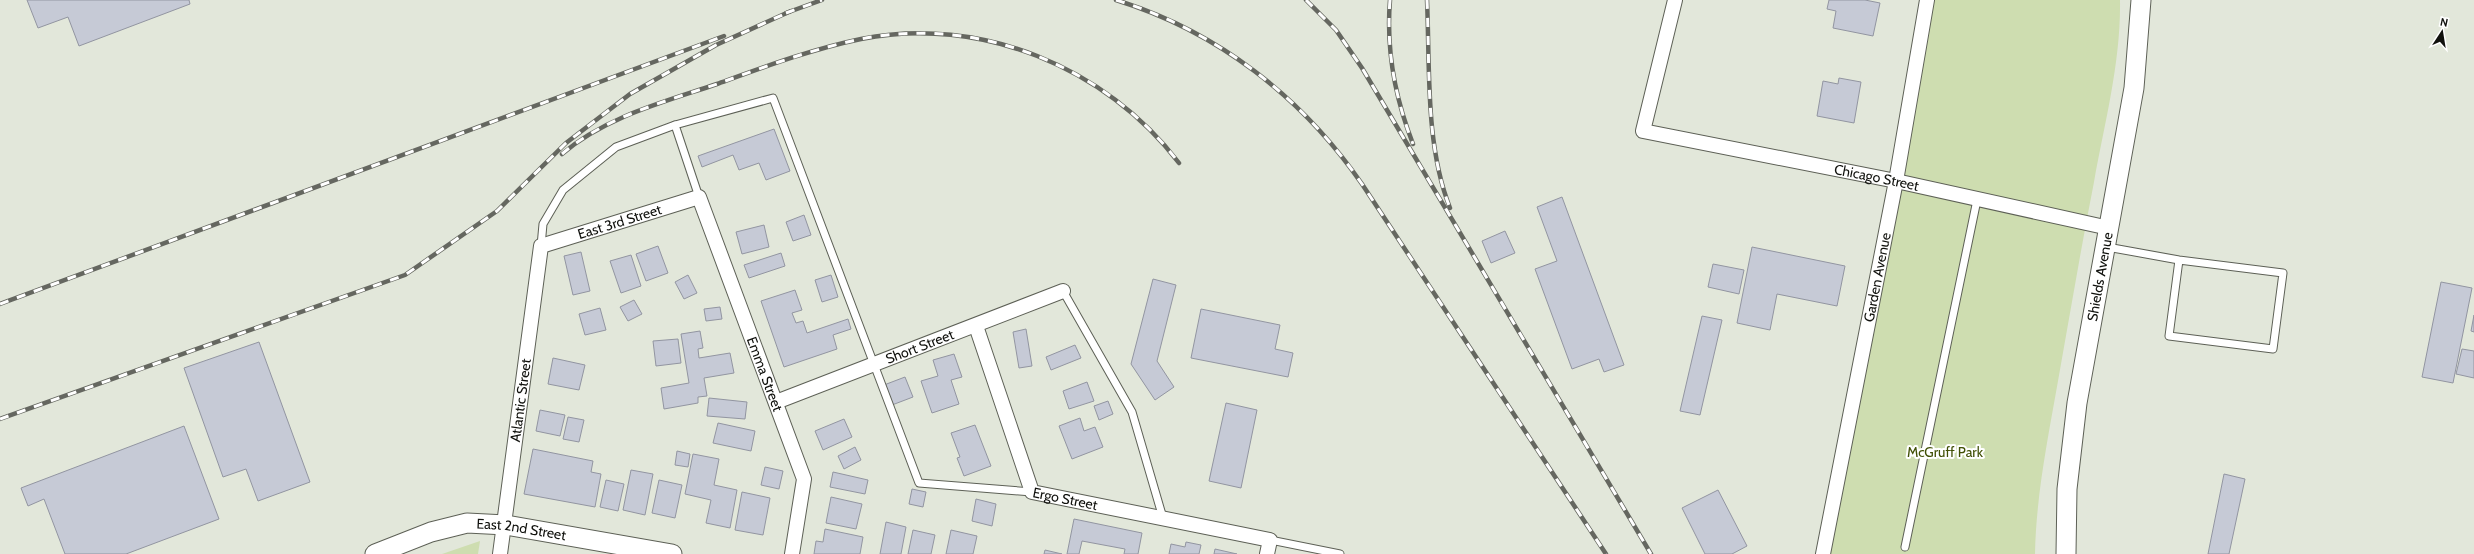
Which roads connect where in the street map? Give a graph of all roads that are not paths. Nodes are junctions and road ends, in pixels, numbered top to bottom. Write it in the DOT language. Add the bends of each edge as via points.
graph roads {
  1 [pos="1675,0"];
  2 [pos="1927,0"];
  3 [pos="2140,0"];
  4 [pos="675,124"];
  5 [pos="1896,181"];
  6 [pos="698,197"];
  7 [pos="1978,200"];
  8 [pos="2107,237"];
  9 [pos="541,246"];
  10 [pos="2179,260"];
  11 [pos="1063,291"];
  12 [pos="976,326"];
  13 [pos="873,366"];
  14 [pos="776,402"];
  15 [pos="1032,492"];
  16 [pos="1163,518"];
  17 [pos="506,525"];
  18 [pos="1270,540"];
  19 [pos="1905,547"];
  20 [pos="375,554"];
  21 [pos="500,554"];
  22 [pos="672,554"];
  23 [pos="792,554"];
  24 [pos="1267,554"];
  25 [pos="1340,554"];
  26 [pos="1823,554"];
  27 [pos="2066,554"];
  1 -- 5 [label="street, Chicago Street" via="1643,131"];
  2 -- 5 [label="street, Garden Avenue"];
  3 -- 8 [label="main road, Shields Avenue" via="2134,88"];
  4 -- 6 [label="lane"];
  4 -- 9 [label="lane" via="616,147 562,190 543,224"];
  4 -- 13 [label="lane" via="773,98"];
  5 -- 7 [label="street, Chicago Street"];
  5 -- 26 [label="street, Garden Avenue"];
  6 -- 9 [label="street, East 3rd Street"];
  6 -- 14 [label="street, Emma Street"];
  7 -- 8 [label="street, Chicago Street"];
  7 -- 19 [label="lane"];
  8 -- 10 [label="lane"];
  8 -- 27 [label="main road, Shields Avenue" via="2077,403 2067,489"];
  9 -- 17 [label="street, Atlantic Street"];
  10 -- 10 [label="lane" via="2282,272 2273,349 2169,336"];
  11 -- 12 [label="street, Short Street"];
  11 -- 16 [label="lane" via="1132,412"];
  12 -- 13 [label="street, Short Street"];
  12 -- 15 [label="street, Ergo Street"];
  13 -- 14 [label="street, Short Street"];
  13 -- 15 [label="lane" via="919,483"];
  14 -- 23 [label="street, Emma Street" via="804,479"];
  15 -- 16 [label="street, Ergo Street"];
  16 -- 18 [label="street, Ergo Street"];
  17 -- 20 [label="main road, East 2nd Street" via="467,523 431,532"];
  17 -- 21 [label="street, Atlantic Street"];
  17 -- 22 [label="main road, East 2nd Street"];
  18 -- 24 [label="street"];
  18 -- 25 [label="lane"];
}
